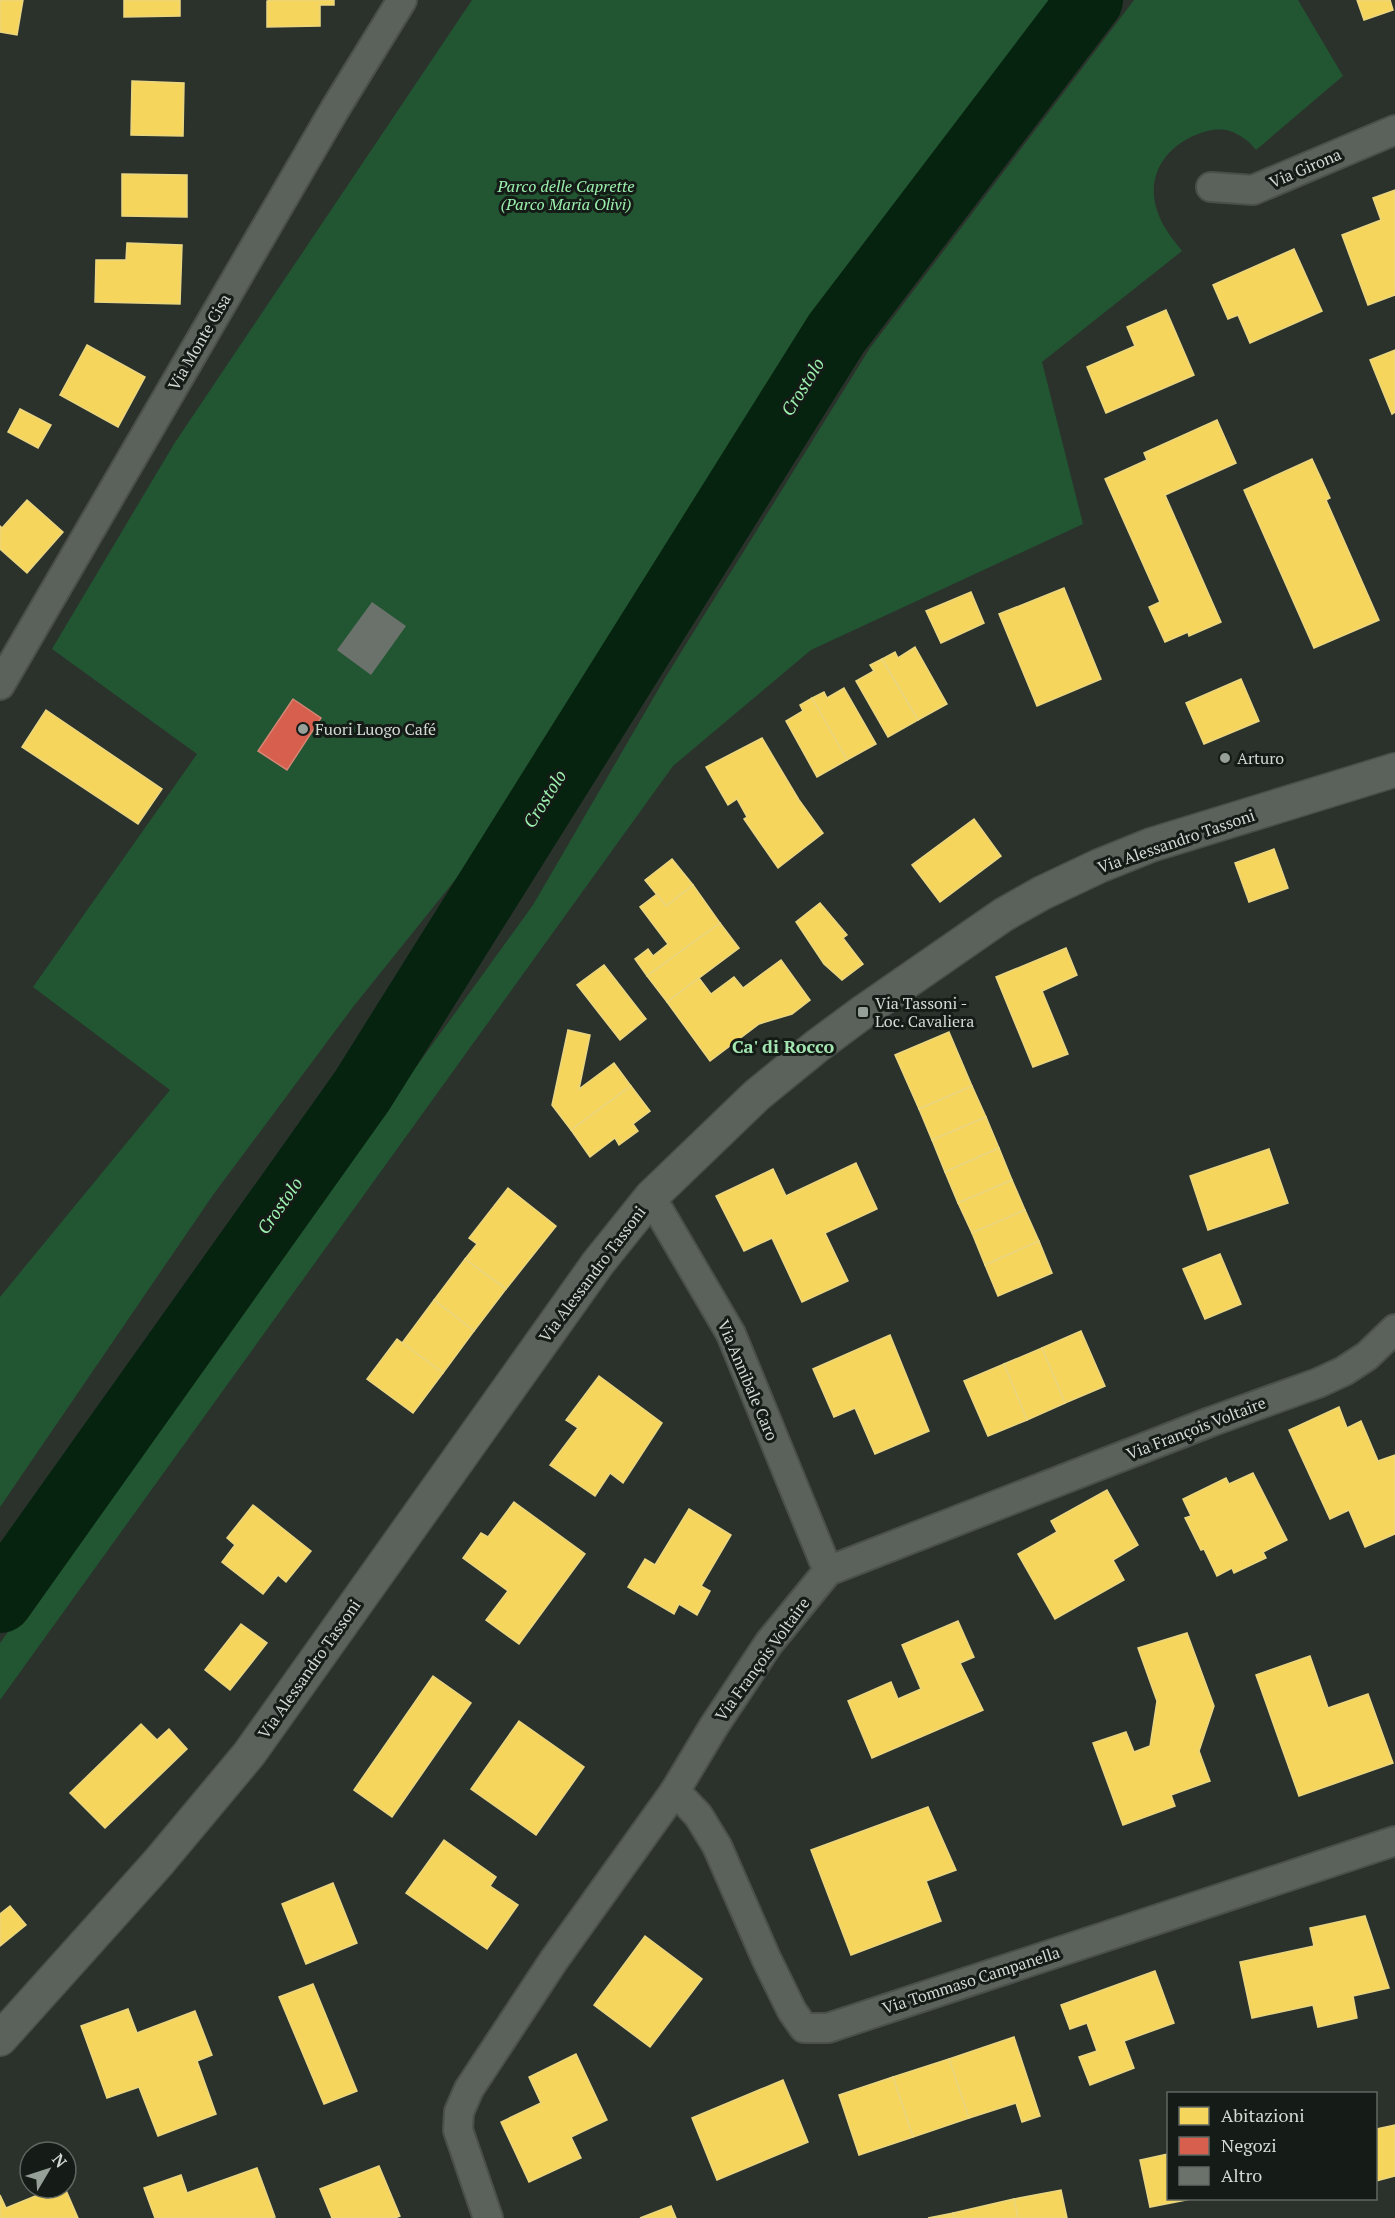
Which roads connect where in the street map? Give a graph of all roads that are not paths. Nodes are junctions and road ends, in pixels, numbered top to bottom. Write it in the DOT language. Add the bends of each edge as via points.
graph roads {
  1 [pos="402,0"];
  2 [pos="1395,130"];
  3 [pos="1211,186"];
  4 [pos="0,685"];
  5 [pos="1395,770"];
  6 [pos="651,1197"];
  7 [pos="1395,1329"];
  8 [pos="828,1571"];
  9 [pos="675,1791"];
  10 [pos="1395,1840"];
  11 [pos="0,2039"];
  12 [pos="488,2218"];
  1 -- 4 [label="street, Via Monte Cisa"];
  2 -- 3 [label="street, Via Girona" via="1253,190"];
  5 -- 6 [label="street, Via Alessandro Tassoni" via="1151,845 1099,866 1003,915 818,1046 750,1102"];
  6 -- 8 [label="street, Via Annibale Caro" via="731,1334"];
  6 -- 11 [label="street, Via Alessandro Tassoni" via="545,1335 249,1754 158,1863"];
  7 -- 8 [label="street, Via François Voltaire" via="1367,1356 1318,1383"];
  8 -- 9 [label="street, Via François Voltaire" via="769,1643"];
  9 -- 10 [label="street, Via Tommaso Campanella" via="698,1815 717,1846 766,1958 804,2028 828,2028"];
  9 -- 12 [label="street, Via François Voltaire" via="554,1960 459,2112 458,2130"];
}
